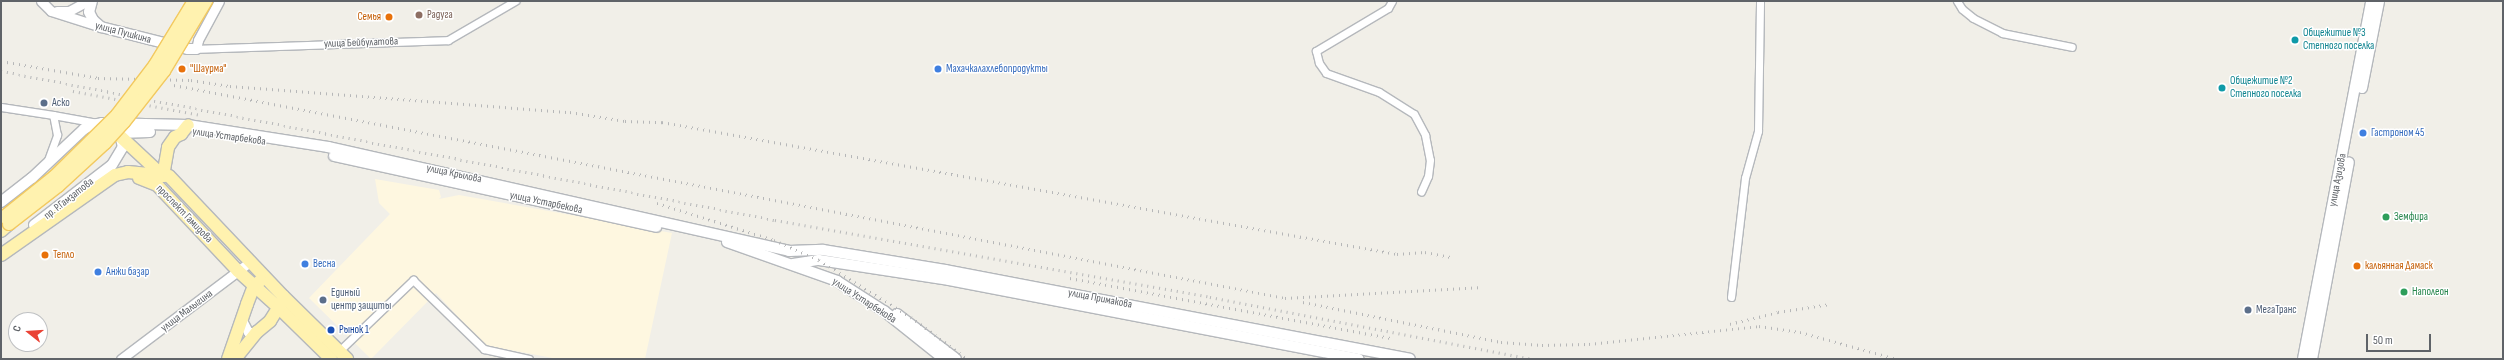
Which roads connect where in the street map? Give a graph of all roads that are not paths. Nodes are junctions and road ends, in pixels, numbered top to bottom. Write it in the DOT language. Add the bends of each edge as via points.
graph roads {
  1 [pos="41,1"];
  2 [pos="88,1"];
  3 [pos="194,1"];
  4 [pos="206,1"];
  5 [pos="219,1"];
  6 [pos="515,1"];
  7 [pos="1392,1"];
  8 [pos="1760,1"];
  9 [pos="1957,1"];
  10 [pos="2372,1"];
  11 [pos="2379,1"];
  12 [pos="51,10"];
  13 [pos="101,27"];
  14 [pos="2072,47"];
  15 [pos="196,49"];
  16 [pos="1,107"];
  17 [pos="53,115"];
  18 [pos="97,123"];
  19 [pos="186,128"];
  20 [pos="118,132"];
  21 [pos="45,166"];
  22 [pos="166,176"];
  23 [pos="1421,192"];
  24 [pos="1,202"];
  25 [pos="4,224"];
  26 [pos="796,250"];
  27 [pos="1,252"];
  28 [pos="1,255"];
  29 [pos="1,258"];
  30 [pos="251,261"];
  31 [pos="820,263"];
  32 [pos="792,264"];
  33 [pos="235,274"];
  34 [pos="264,277"];
  35 [pos="254,286"];
  36 [pos="1731,297"];
  37 [pos="281,302"];
  38 [pos="242,320"];
  39 [pos="257,332"];
  40 [pos="339,356"];
  41 [pos="122,359"];
  42 [pos="228,359"];
  43 [pos="234,359"];
  44 [pos="529,359"];
  45 [pos="944,359"];
  46 [pos="956,359"];
  47 [pos="1358,359"];
  48 [pos="1410,359"];
  49 [pos="2303,359"];
  50 [pos="2312,359"];
  1 -- 12 [label="street"];
  2 -- 12 [label="street" via="69,11"];
  2 -- 13 [label="main road" via="89,12"];
  3 -- 25 [label="main road, bridge" via="155,65 117,115"];
  4 -- 25 [label="main road, bridge" via="164,70 105,143 58,186"];
  5 -- 15 [label="street" via="198,40"];
  6 -- 15 [label="street, улица Бейбулатова" via="448,40"];
  7 -- 23 [label="street" via="1388,8 1316,51 1319,63 1326,73 1379,92 1414,114 1425,135 1430,160 1428,176"];
  8 -- 36 [label="street" via="1758,131 1745,178"];
  9 -- 14 [label="street" via="1973,18 2002,33"];
  10 -- 49 [label="main road, улица Азизова"];
  11 -- 50 [label="main road, улица Азизова"];
  12 -- 13 [label="street, улица Пушкина"];
  13 -- 15 [label="main road, улица Пушкина"];
  16 -- 17 [label="street"];
  17 -- 18 [label="street"];
  17 -- 21 [label="street" via="57,135"];
  18 -- 20 [label="main road"];
  18 -- 21 [label="main road" via="84,129"];
  19 -- 20 [label="main road, улица Устарбекова"];
  19 -- 22 [label="main road" via="175,137 165,157"];
  19 -- 26 [label="main road, улица Крылова" via="328,147"];
  19 -- 32 [label="main road, улица Устарбекова" via="330,155 729,243"];
  20 -- 22 [label="main road"];
  20 -- 27 [label="main road, пр. Р.Гамзатова" via="123,147 112,165"];
  21 -- 24 [label="main road"];
  22 -- 28 [label="main road" via="128,172 115,175"];
  22 -- 30 [label="main road, проспект Гамидова"];
  26 -- 31 [label="main road"];
  26 -- 32 [label="main road"];
  26 -- 48 [label="main road, улица Примакова" via="823,250 945,270"];
  29 -- 33 [label="main road, проспект Гамидова" via="14,252 105,188 119,180 134,177 157,185"];
  30 -- 33 [label="street, улица Малыгина"];
  30 -- 34 [label="main road, проспект Гамидова"];
  31 -- 32 [label="main road"];
  31 -- 46 [label="main road" via="888,308"];
  31 -- 47 [label="main road, улица Примакова" via="949,280"];
  32 -- 45 [label="main road, улица Устарбекова" via="837,281 884,311"];
  33 -- 35 [label="main road, проспект Гамидова"];
  33 -- 41 [label="street, улица Малыгина"];
  34 -- 35 [label="main road"];
  34 -- 37 [label="main road, проспект Гамидова"];
  35 -- 37 [label="main road, проспект Гамидова"];
  35 -- 38 [label="main road"];
  37 -- 39 [label="main road" via="270,321"];
  37 -- 40 [label="main road, проспект Гамидова"];
  38 -- 39 [label="street" via="248,332"];
  38 -- 42 [label="main road"];
  39 -- 43 [label="main road"];
  40 -- 44 [label="street" via="413,280 484,349"];
}
